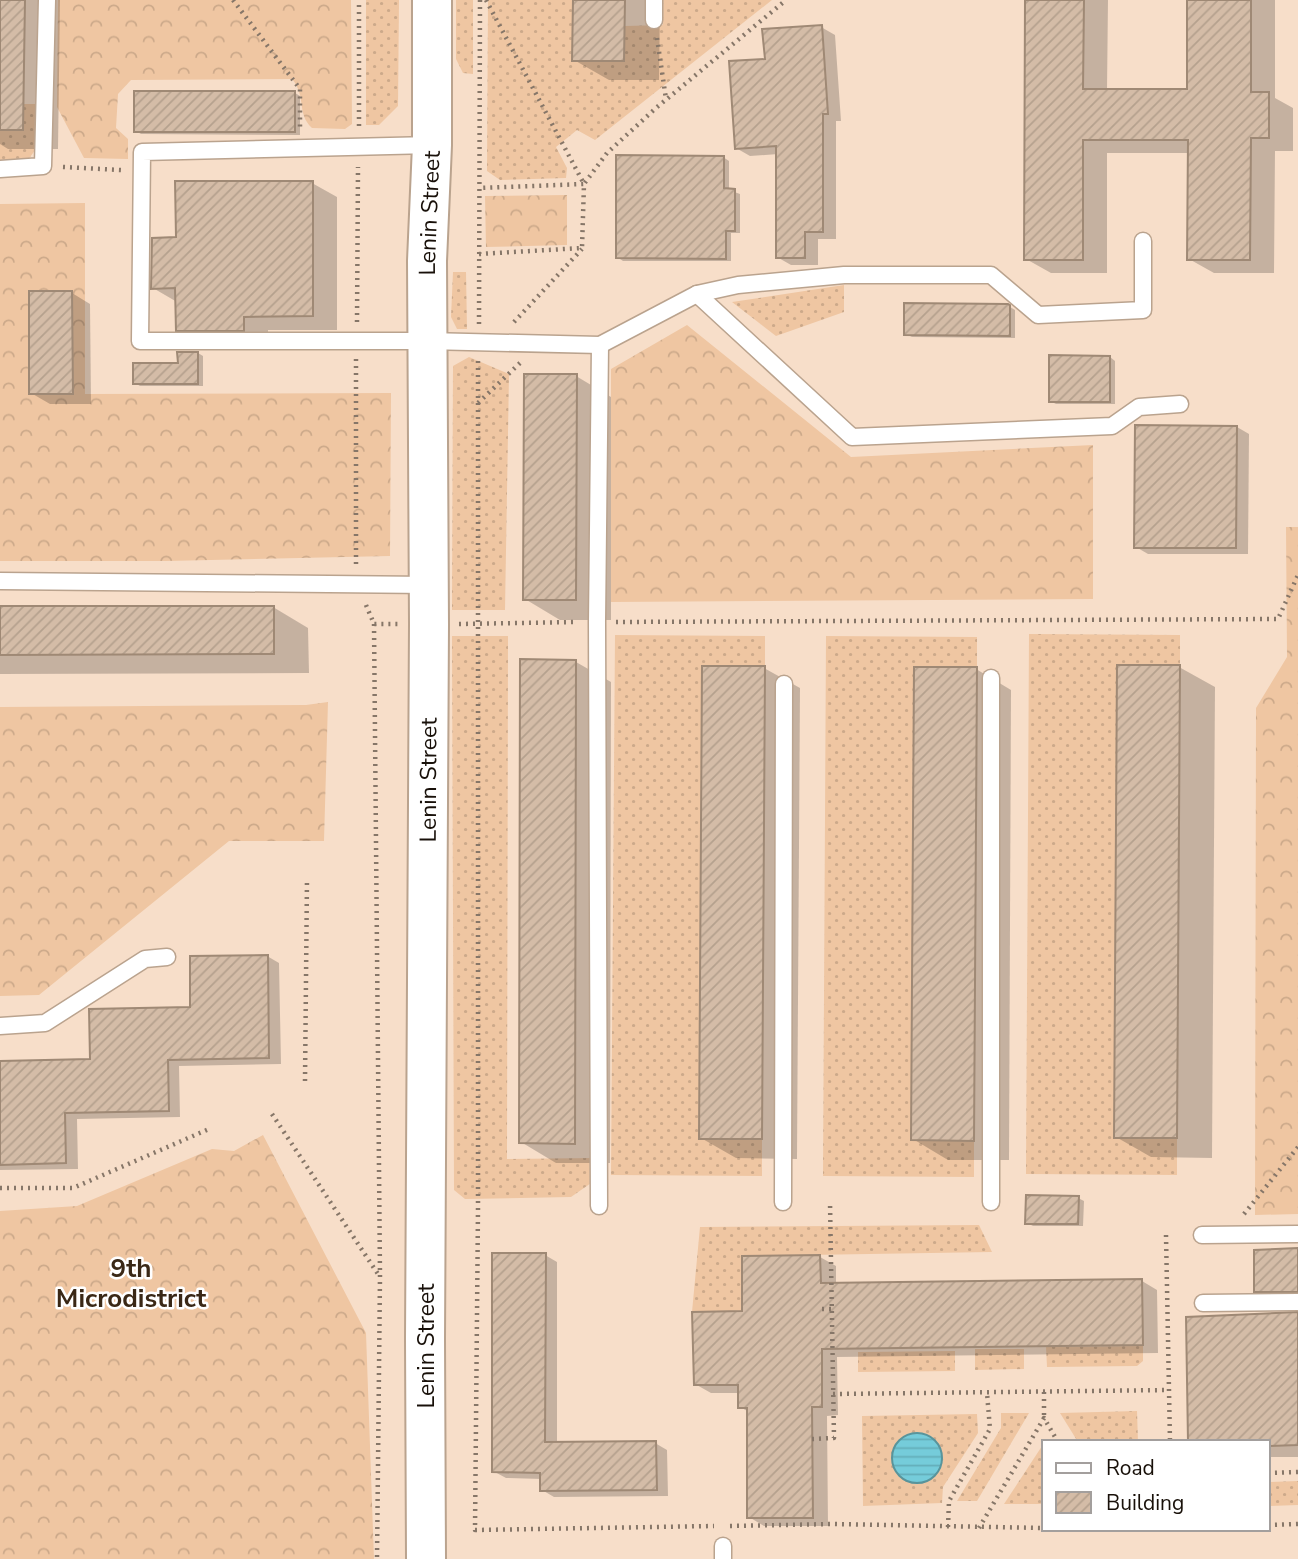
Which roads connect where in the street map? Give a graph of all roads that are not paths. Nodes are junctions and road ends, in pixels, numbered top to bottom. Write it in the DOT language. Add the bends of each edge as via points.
graph roads {
  1 [pos="47,0"];
  2 [pos="432,0"];
  3 [pos="654,0"];
  4 [pos="654,20"];
  5 [pos="432,145"];
  6 [pos="0,169"];
  7 [pos="1143,241"];
  8 [pos="697,294"];
  9 [pos="427,341"];
  10 [pos="600,345"];
  11 [pos="1180,404"];
  12 [pos="0,581"];
  13 [pos="429,585"];
  14 [pos="991,678"];
  15 [pos="784,684"];
  16 [pos="167,957"];
  17 [pos="0,1026"];
  18 [pos="783,1202"];
  19 [pos="991,1202"];
  20 [pos="600,1206"];
  21 [pos="1298,1234"];
  22 [pos="1202,1235"];
  23 [pos="1298,1302"];
  24 [pos="1203,1303"];
  25 [pos="426,1559"];
  1 -- 6 [label="lane" via="43,166"];
  2 -- 5 [label="street, Lenin Street"];
  3 -- 4 [label="lane"];
  5 -- 9 [label="street, Lenin Street"];
  5 -- 9 [label="lane" via="142,152 140,341"];
  7 -- 8 [label="lane" via="1143,310 1038,315 991,275 844,275 738,285"];
  8 -- 10 [label="lane"];
  8 -- 11 [label="lane" via="852,438 1112,426 1139,407"];
  9 -- 10 [label="lane"];
  9 -- 13 [label="street, Lenin Street"];
  10 -- 20 [label="lane"];
  12 -- 13 [label="lane"];
  13 -- 25 [label="street, Lenin Street"];
  14 -- 19 [label="lane"];
  15 -- 18 [label="lane"];
  16 -- 17 [label="lane" via="145,959 45,1023"];
  21 -- 22 [label="lane"];
  23 -- 24 [label="lane"];
}
